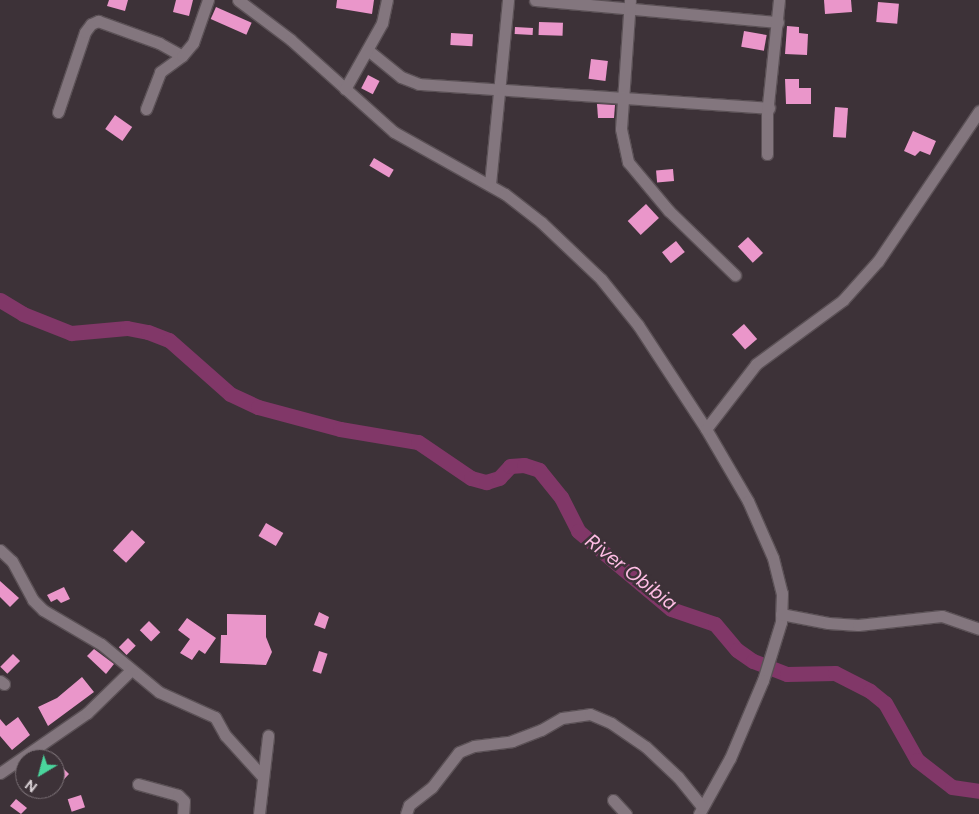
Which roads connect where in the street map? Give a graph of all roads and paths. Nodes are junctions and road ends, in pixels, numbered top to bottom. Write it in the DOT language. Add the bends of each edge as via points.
graph roads {
  1 [pos="208,0"];
  2 [pos="238,0"];
  3 [pos="262,0"];
  4 [pos="387,0"];
  5 [pos="508,0"];
  6 [pos="534,0"];
  7 [pos="779,0"];
  8 [pos="630,5"];
  9 [pos="250,7"];
  10 [pos="778,22"];
  11 [pos="369,51"];
  12 [pos="182,56"];
  13 [pos="502,88"];
  14 [pos="345,89"];
  15 [pos="622,96"];
  16 [pos="769,108"];
  17 [pos="146,109"];
  18 [pos="979,111"];
  19 [pos="58,112"];
  20 [pos="767,154"];
  21 [pos="490,184"];
  22 [pos="736,275"];
  23 [pos="706,430"];
  24 [pos="0,550"];
  25 [pos="781,614"];
  26 [pos="979,629"];
  27 [pos="130,670"];
  28 [pos="268,736"];
  29 [pos="0,773"];
  30 [pos="262,776"];
  31 [pos="138,784"];
  32 [pos="613,800"];
  33 [pos="701,811"];
  34 [pos="184,814"];
  35 [pos="259,814"];
  36 [pos="406,814"];
  37 [pos="626,814"];
  1 -- 12 [label="street" via="193,43"];
  2 -- 9 [label="street"];
  3 -- 9 [label="street"];
  4 -- 11 [label="street" via="382,23"];
  5 -- 13 [label="street"];
  6 -- 8 [label="street"];
  7 -- 10 [label="street"];
  8 -- 10 [label="street"];
  8 -- 15 [label="street"];
  9 -- 14 [label="street"];
  10 -- 16 [label="street"];
  11 -- 13 [label="street" via="410,82"];
  11 -- 14 [label="street"];
  12 -- 17 [label="street" via="160,72"];
  12 -- 19 [label="street" via="159,43 98,21 85,32"];
  13 -- 15 [label="street"];
  13 -- 21 [label="street"];
  14 -- 21 [label="street" via="417,148"];
  15 -- 16 [label="street"];
  15 -- 22 [label="street" via="622,144 628,162 670,211"];
  16 -- 20 [label="street"];
  18 -- 23 [label="street" via="872,268 842,300 756,364"];
  21 -- 23 [label="street" via="541,222 601,279 638,325"];
  23 -- 25 [label="street" via="748,501 773,558 782,593"];
  24 -- 27 [label="street" via="12,561 42,610 101,644"];
  25 -- 26 [label="street" via="858,625 942,616"];
  25 -- 33 [label="street" via="772,658 730,758"];
  27 -- 29 [label="street" via="87,713"];
  27 -- 30 [label="street" via="159,692 215,717 225,735"];
  28 -- 30 [label="street"];
  30 -- 35 [label="street"];
  31 -- 34 [label="street" via="178,795 184,801"];
  32 -- 37 [label="street"];
  33 -- 36 [label="street" via="678,777 646,747 590,714 562,718 512,741 474,746 460,752 432,787 409,805"];
}
